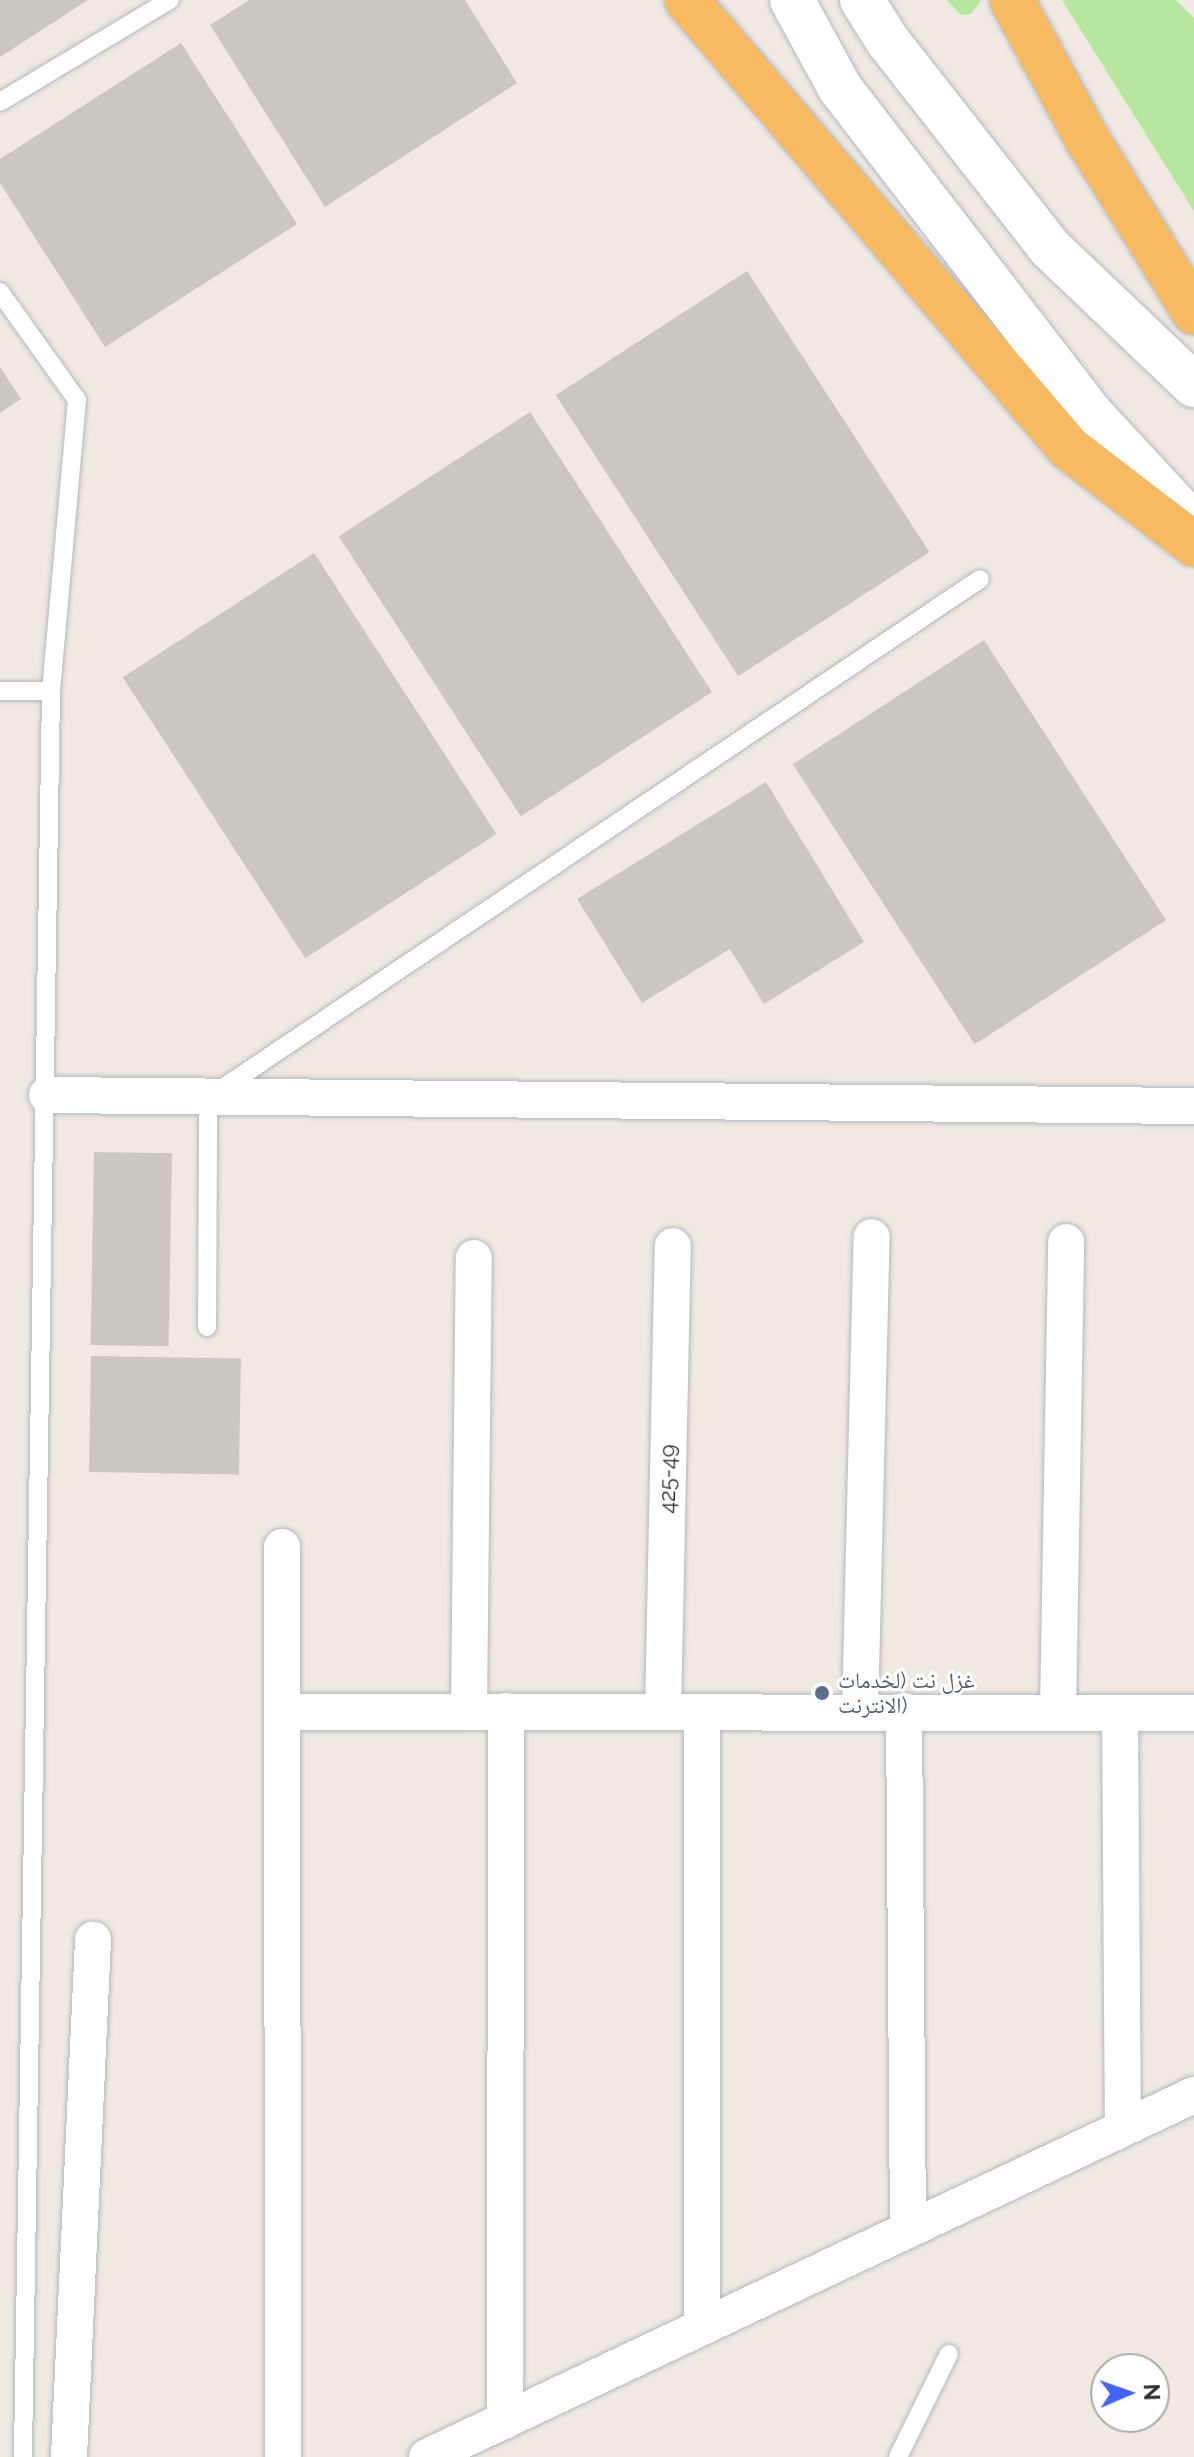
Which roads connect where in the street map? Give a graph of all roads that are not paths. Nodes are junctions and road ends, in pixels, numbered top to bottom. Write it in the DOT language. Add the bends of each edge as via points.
graph roads {
  1 [pos="170,0"];
  2 [pos="687,0"];
  3 [pos="792,0"];
  4 [pos="862,0"];
  5 [pos="1012,0"];
  6 [pos="0,102"];
  7 [pos="0,292"];
  8 [pos="1194,312"];
  9 [pos="1194,385"];
  10 [pos="1194,525"];
  11 [pos="1194,544"];
  12 [pos="980,579"];
  13 [pos="0,691"];
  14 [pos="51,691"];
  15 [pos="47,1095"];
  16 [pos="208,1098"];
  17 [pos="1194,1106"];
  18 [pos="872,1237"];
  19 [pos="1066,1242"];
  20 [pos="673,1246"];
  21 [pos="474,1258"];
  22 [pos="207,1327"];
  23 [pos="282,1547"];
  24 [pos="506,1711"];
  25 [pos="904,1711"];
  26 [pos="284,1712"];
  27 [pos="469,1712"];
  28 [pos="663,1712"];
  29 [pos="702,1712"];
  30 [pos="860,1712"];
  31 [pos="1058,1712"];
  32 [pos="1120,1713"];
  33 [pos="1194,1713"];
  34 [pos="93,1940"];
  35 [pos="1194,2095"];
  36 [pos="1123,2127"];
  37 [pos="908,2229"];
  38 [pos="702,2327"];
  39 [pos="949,2354"];
  40 [pos="505,2421"];
  41 [pos="23,2457"];
  42 [pos="69,2457"];
  43 [pos="283,2457"];
  44 [pos="427,2457"];
  45 [pos="898,2457"];
  1 -- 6 [label="lane"];
  2 -- 11 [label="highway" via="1069,448"];
  3 -- 10 [label="main road" via="850,101 1093,416"];
  4 -- 9 [label="main road" via="887,40 1050,248"];
  5 -- 8 [label="highway" via="1086,137"];
  7 -- 14 [label="lane" via="77,400"];
  12 -- 16 [label="lane"];
  13 -- 14 [label="lane"];
  14 -- 15 [label="lane"];
  15 -- 16 [label="street"];
  15 -- 41 [label="lane"];
  16 -- 17 [label="street"];
  16 -- 22 [label="lane"];
  18 -- 30 [label="street"];
  19 -- 31 [label="street"];
  20 -- 28 [label="street, 425-49"];
  21 -- 27 [label="street"];
  23 -- 26 [label="street"];
  24 -- 27 [label="street"];
  24 -- 28 [label="street"];
  24 -- 40 [label="street"];
  25 -- 30 [label="street"];
  25 -- 31 [label="street"];
  25 -- 37 [label="street"];
  26 -- 27 [label="street"];
  26 -- 43 [label="street"];
  28 -- 29 [label="street"];
  29 -- 30 [label="street"];
  29 -- 38 [label="street"];
  31 -- 32 [label="street"];
  32 -- 33 [label="street"];
  32 -- 36 [label="street"];
  34 -- 42 [label="street"];
  35 -- 36 [label="street"];
  36 -- 37 [label="street"];
  37 -- 38 [label="street"];
  38 -- 40 [label="street"];
  39 -- 45 [label="lane"];
  40 -- 44 [label="street"];
}
